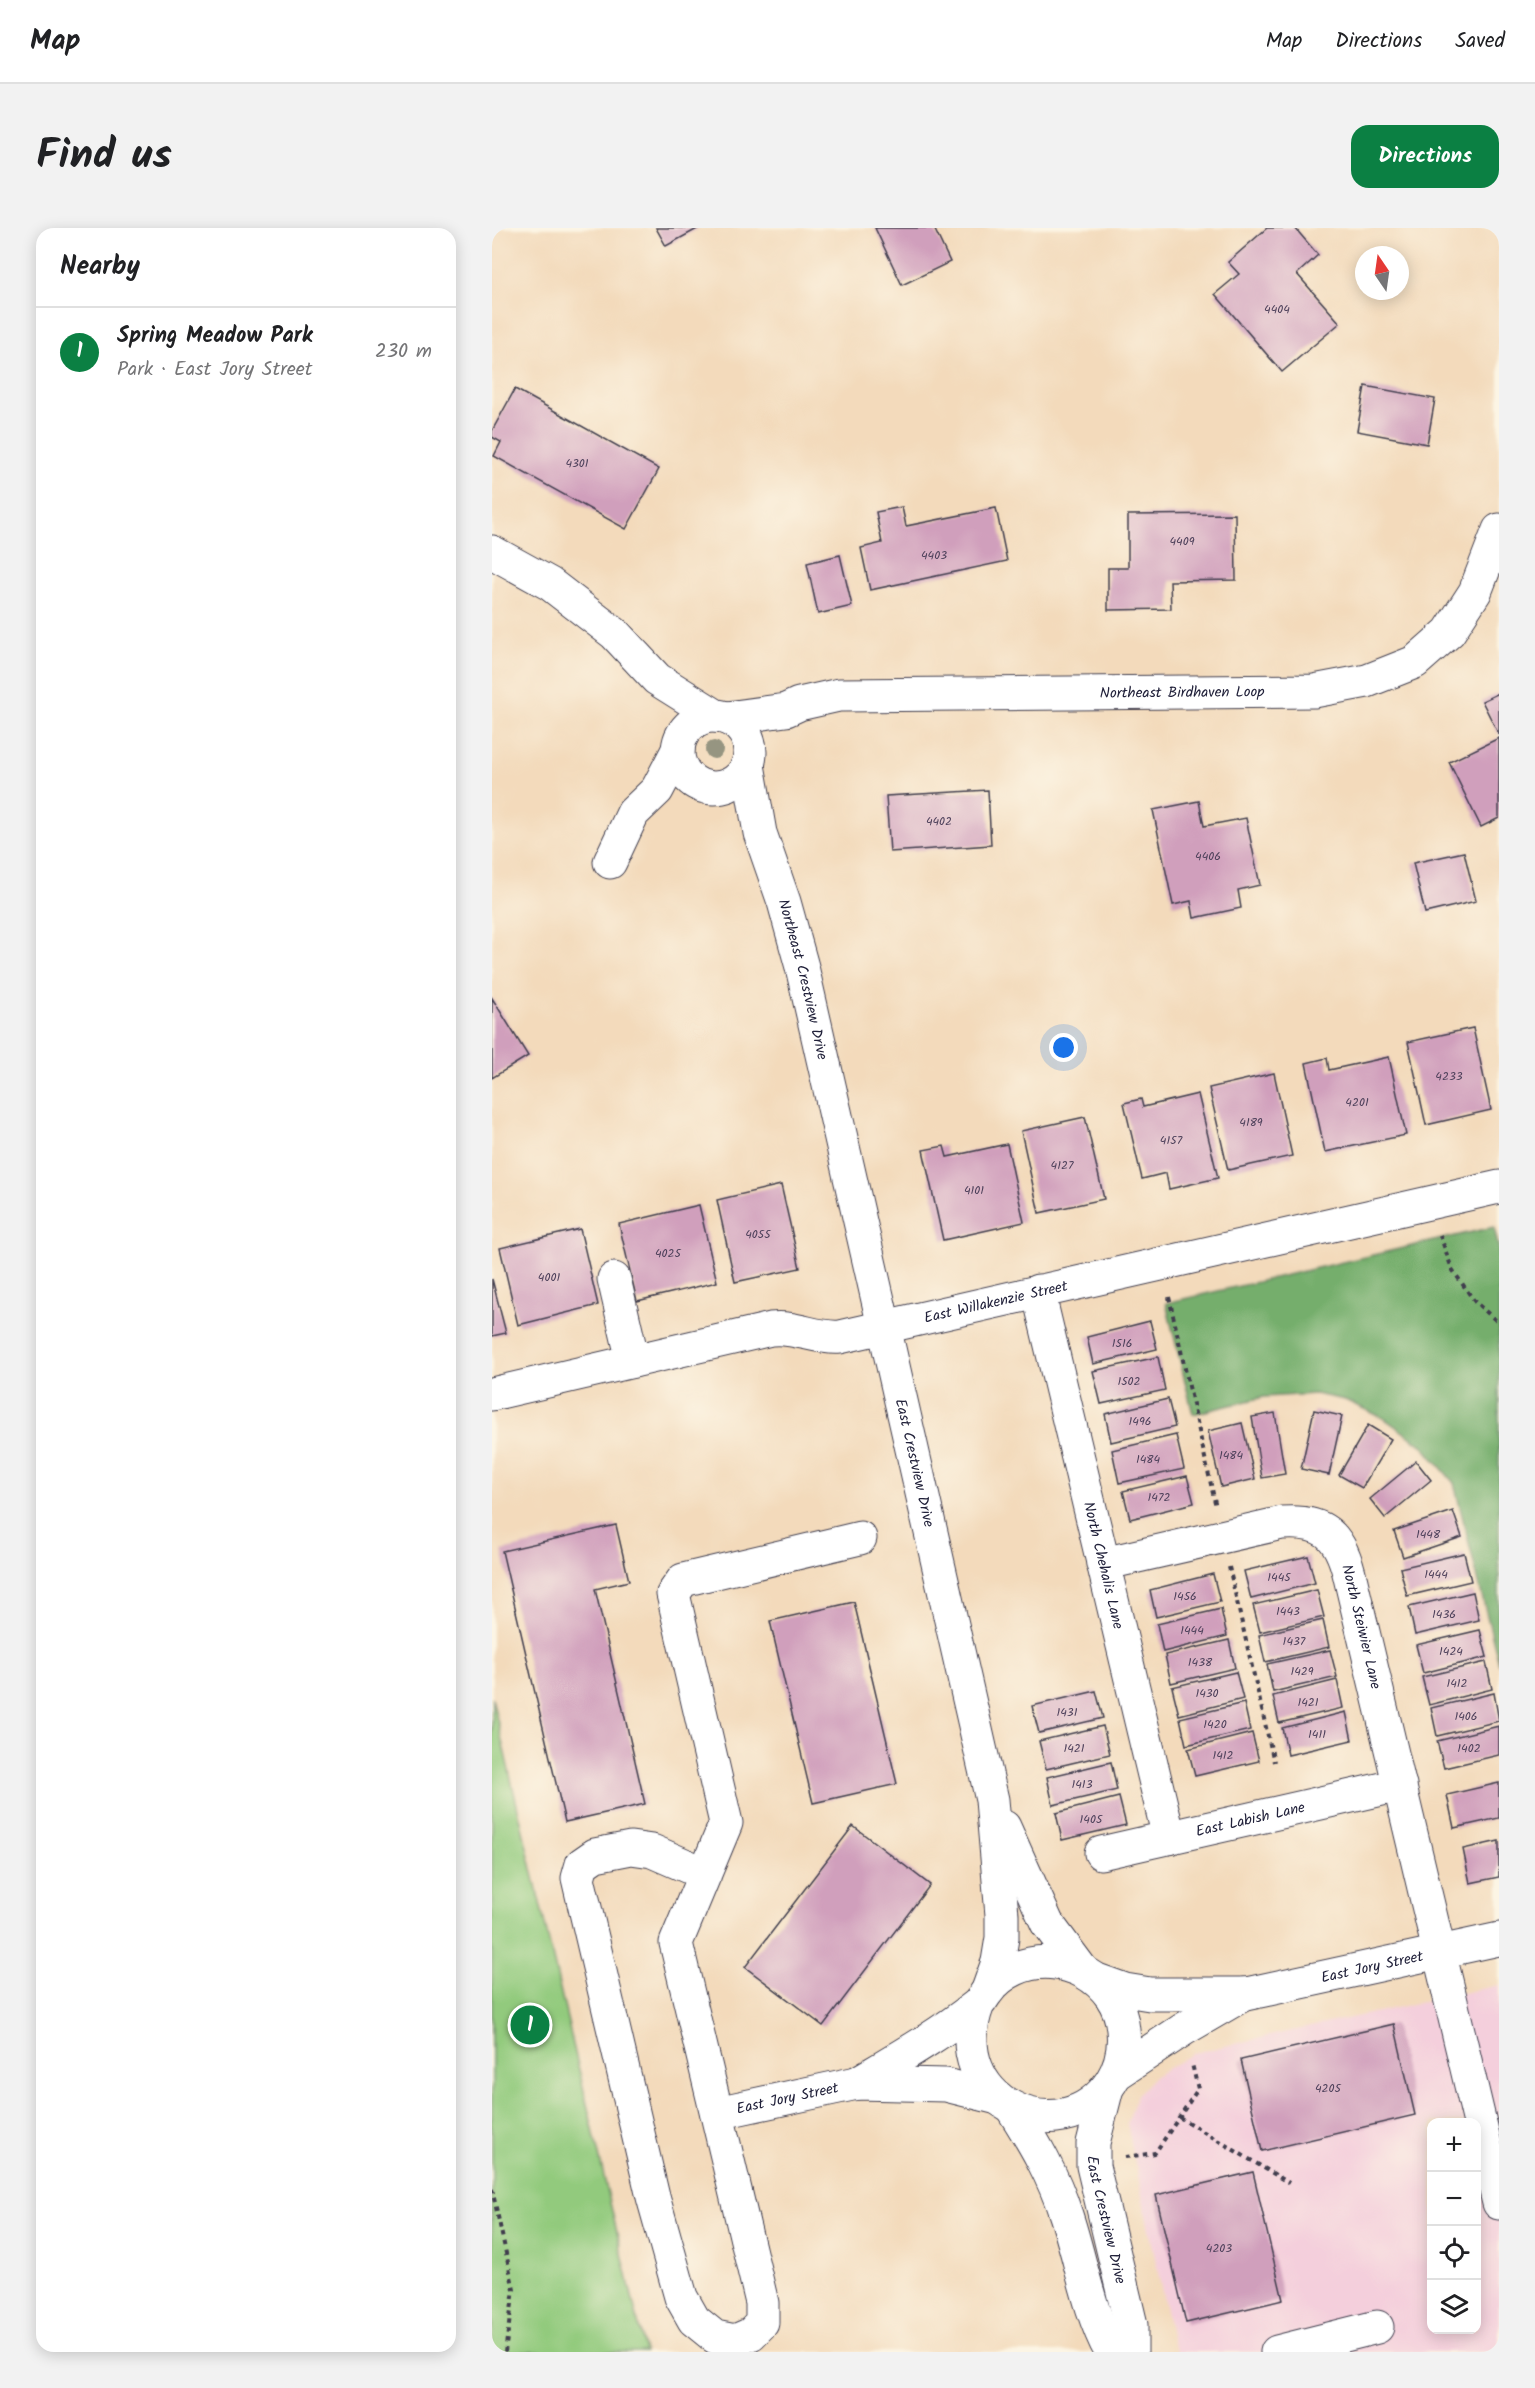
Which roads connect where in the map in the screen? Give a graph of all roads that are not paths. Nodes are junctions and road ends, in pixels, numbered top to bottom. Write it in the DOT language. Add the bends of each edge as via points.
graph roads {
  1 [pos="1499,530"];
  2 [pos="492,552"];
  3 [pos="657,679"];
  4 [pos="786,710"];
  5 [pos="722,717"];
  6 [pos="679,744"];
  7 [pos="749,759"];
  8 [pos="707,787"];
  9 [pos="657,790"];
  10 [pos="760,833"];
  11 [pos="610,862"];
  12 [pos="838,1127"];
  13 [pos="1499,1187"];
  14 [pos="614,1279"];
  15 [pos="1038,1292"];
  16 [pos="884,1326"];
  17 [pos="633,1361"];
  18 [pos="492,1394"];
  19 [pos="860,1538"];
  20 [pos="1103,1564"];
  21 [pos="1400,1785"];
  22 [pos="992,1800"];
  23 [pos="1169,1838"];
  24 [pos="1101,1853"];
  25 [pos="705,1874"];
  26 [pos="1499,1939"];
  27 [pos="1441,1952"];
  28 [pos="1089,1975"];
  29 [pos="1246,1994"];
  30 [pos="983,1997"];
  31 [pos="1111,2081"];
  32 [pos="857,2083"];
  33 [pos="1005,2103"];
  34 [pos="717,2113"];
  35 [pos="1499,2203"];
  36 [pos="1377,2326"];
  37 [pos="1130,2350"];
  38 [pos="1277,2352"];
  1 -- 4 [label="street, Northeast Birdhaven Loop" via="1475,592 1449,632 1415,662 1367,681 1314,691 870,694 818,699"];
  2 -- 3 [label="street" via="550,584 615,634"];
  3 -- 5 [label="street"];
  3 -- 6 [label="street"];
  4 -- 5 [label="street, Northeast Birdhaven Loop"];
  4 -- 7 [label="street"];
  5 -- 6 [label="street" via="694,722"];
  5 -- 7 [label="street" via="745,732"];
  6 -- 8 [label="street" via="684,771 691,780"];
  6 -- 9 [label="street"];
  7 -- 8 [label="street" via="734,782"];
  7 -- 10 [label="street, Northeast Crestview Drive"];
  8 -- 9 [label="street"];
  8 -- 10 [label="street, Northeast Crestview Drive"];
  9 -- 11 [label="street" via="633,813"];
  10 -- 12 [label="street, Northeast Crestview Drive" via="802,967"];
  12 -- 16 [label="street, East Crestview Drive"];
  13 -- 15 [label="street, East Willakenzie Street"];
  14 -- 17 [label="street"];
  15 -- 16 [label="street, East Willakenzie Street"];
  15 -- 20 [label="street, North Chehalis Lane"];
  16 -- 17 [label="street, East Willakenzie Street" via="829,1338 795,1329 771,1329"];
  16 -- 22 [label="street, East Crestview Drive"];
  17 -- 18 [label="street, East Willakenzie Street"];
  19 -- 25 [label="street" via="683,1580 673,1594 726,1823"];
  20 -- 21 [label="street, North Steiwier Lane" via="1282,1523 1305,1521 1323,1529 1337,1541 1344,1555"];
  20 -- 23 [label="street, North Chehalis Lane"];
  21 -- 23 [label="street, East Labish Lane"];
  21 -- 27 [label="street, North Steiwier Lane"];
  22 -- 28 [label="street, East Crestview Drive" via="1038,1907"];
  22 -- 30 [label="street, East Crestview Drive" via="1002,1927 998,1962"];
  23 -- 24 [label="street, East Labish Lane"];
  25 -- 34 [label="street" via="676,1943"];
  25 -- 34 [label="street" via="652,1851 631,1848 595,1855 582,1864 578,1878 653,2197 681,2298 701,2326 715,2337 735,2341 751,2334 762,2323 762,2303"];
  26 -- 27 [label="street, East Jory Street"];
  27 -- 29 [label="street, East Jory Street"];
  27 -- 35 [label="street, North Steiwier Lane"];
  28 -- 29 [label="street, East Jory Street" via="1125,1990 1150,1994"];
  28 -- 30 [label="street" via="1048,1962 1031,1964 1000,1978"];
  28 -- 31 [label="street" via="1118,2007 1123,2023 1122,2058"];
  29 -- 31 [label="street, East Jory Street" via="1184,2029"];
  30 -- 32 [label="street, East Jory Street" via="914,2049"];
  30 -- 33 [label="street" via="972,2021 971,2055 977,2072"];
  31 -- 33 [label="street" via="1094,2100 1063,2115 1029,2114"];
  31 -- 37 [label="street, East Crestview Drive" via="1094,2134 1093,2166 1129,2315"];
  32 -- 33 [label="street, East Jory Street" via="946,2085"];
  32 -- 34 [label="street, East Jory Street"];
  33 -- 37 [label="street, East Crestview Drive" via="1052,2175 1100,2331"];
  36 -- 38 [label="street"];
}
